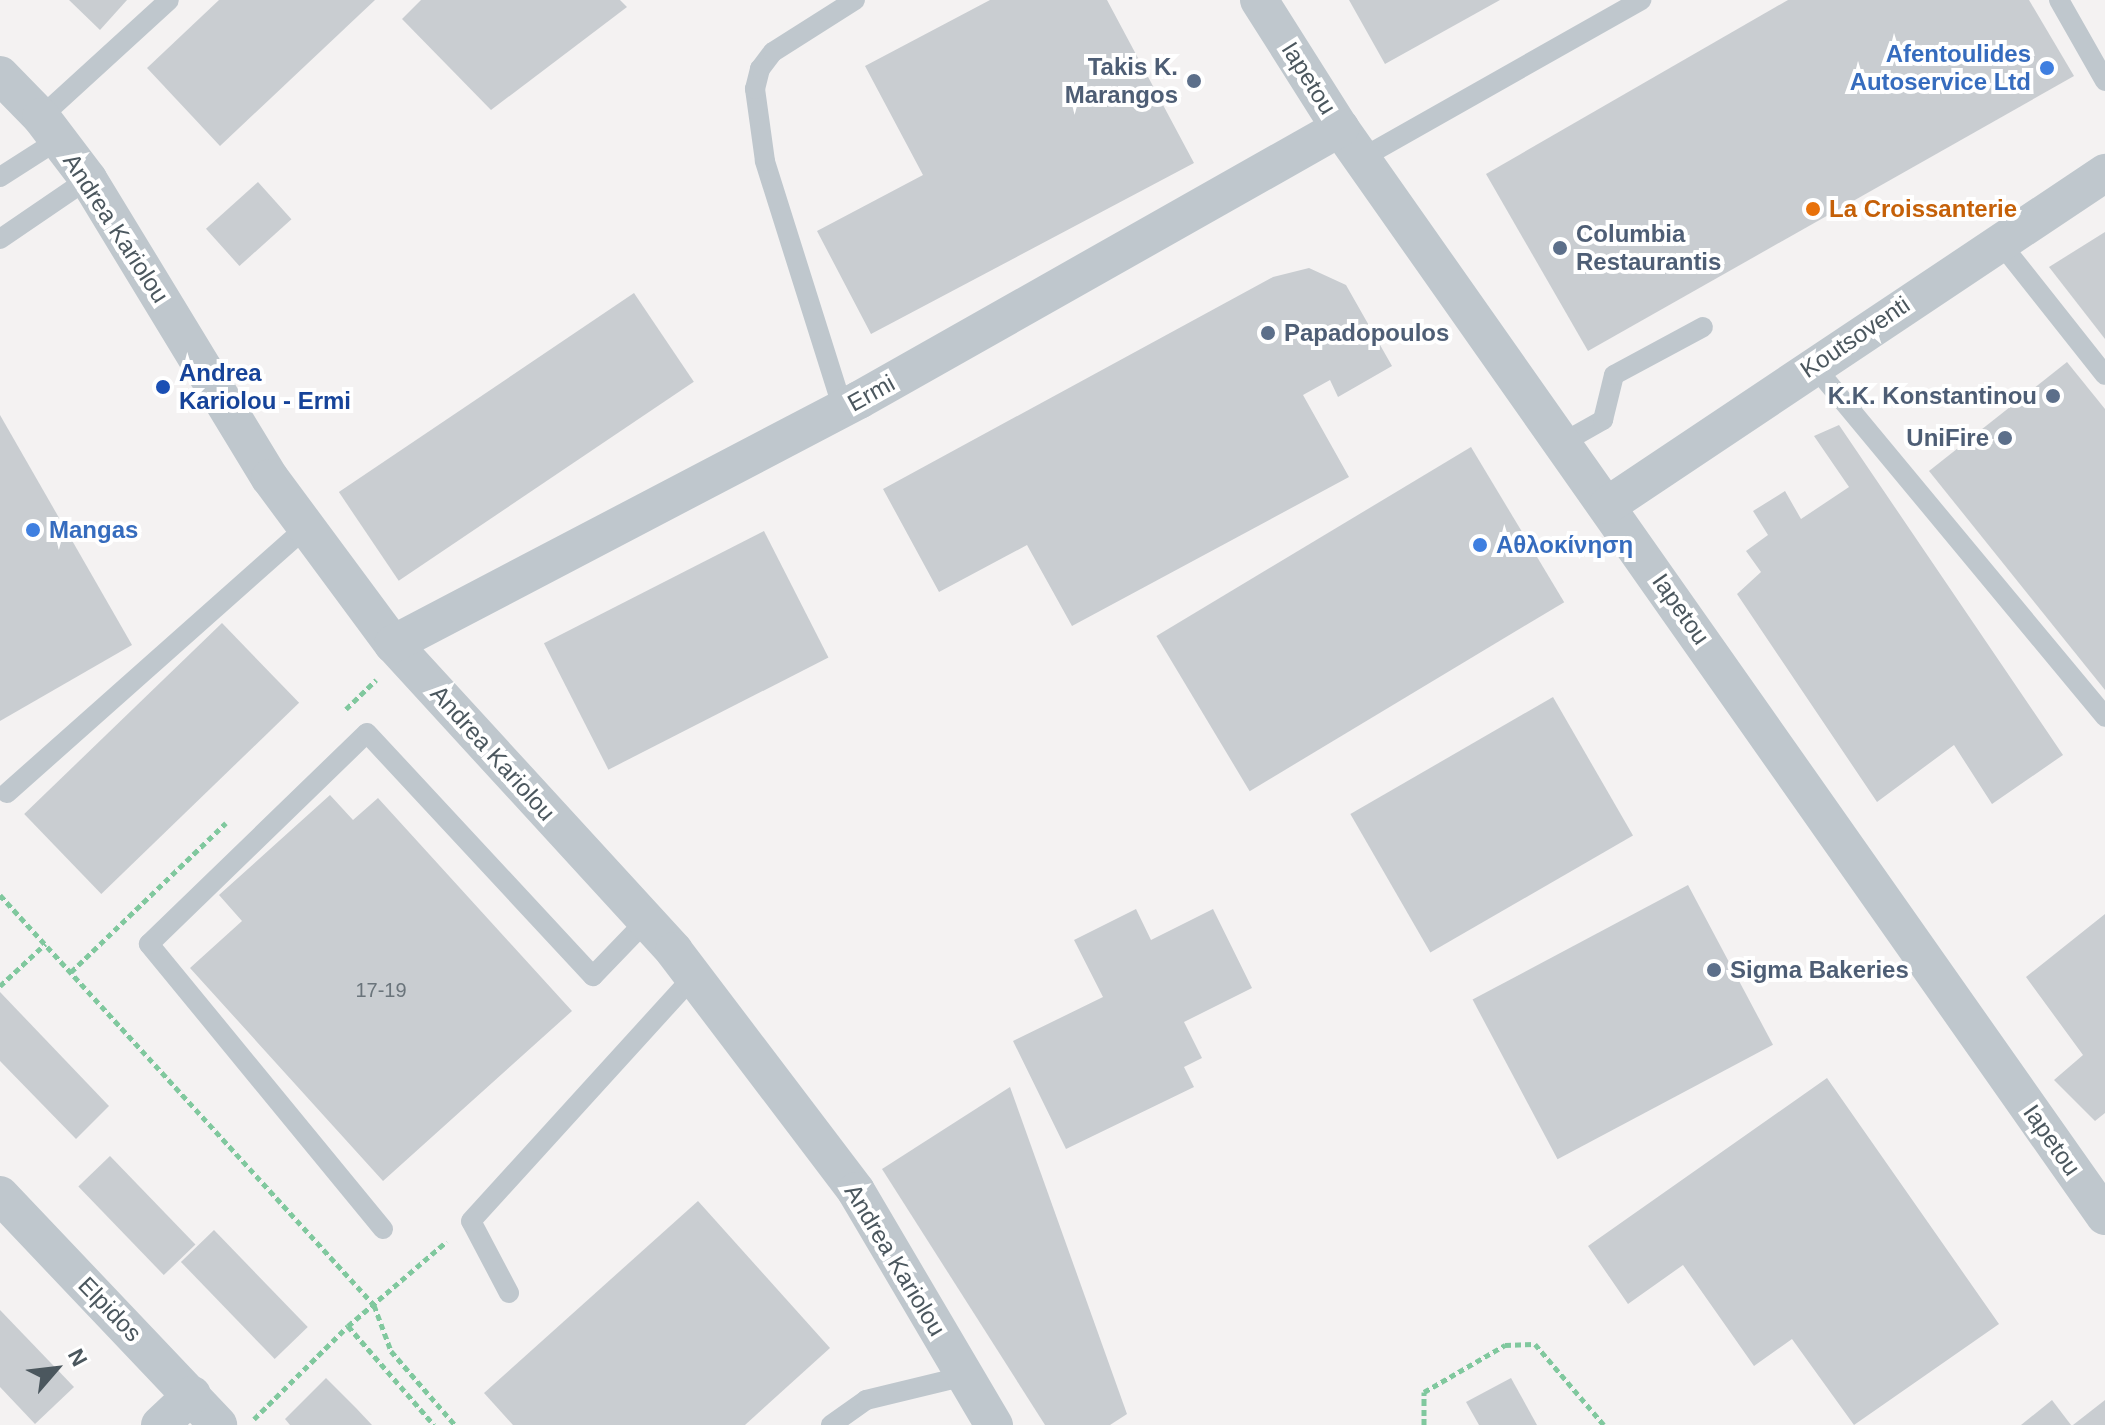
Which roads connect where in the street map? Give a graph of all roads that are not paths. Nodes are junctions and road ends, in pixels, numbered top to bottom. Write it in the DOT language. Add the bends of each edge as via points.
graph roads {
  1 [pos="169,0"];
  2 [pos="855,0"];
  3 [pos="1259,0"];
  4 [pos="1641,0"];
  5 [pos="2059,0"];
  6 [pos="0,75"];
  7 [pos="2105,81"];
  8 [pos="50,128"];
  9 [pos="1340,128"];
  10 [pos="1362,158"];
  11 [pos="2105,173"];
  12 [pos="0,177"];
  13 [pos="88,179"];
  14 [pos="0,239"];
  15 [pos="1998,240"];
  16 [pos="1703,327"];
  17 [pos="1814,366"];
  18 [pos="2105,375"];
  19 [pos="843,409"];
  20 [pos="1564,442"];
  21 [pos="1608,505"];
  22 [pos="307,527"];
  23 [pos="393,644"];
  24 [pos="2105,717"];
  25 [pos="7,793"];
  26 [pos="646,921"];
  27 [pos="694,976"];
  28 [pos="0,1195"];
  29 [pos="2105,1216"];
  30 [pos="383,1229"];
  31 [pos="509,1293"];
  32 [pos="965,1376"];
  33 [pos="192,1395"];
  34 [pos="982,1420"];
  35 [pos="160,1425"];
  36 [pos="218,1425"];
  37 [pos="831,1425"];
  1 -- 8 [label="lane"];
  2 -- 19 [label="lane" via="773,52 760,69 755,89 765,161"];
  3 -- 9 [label="street, Iapetou"];
  4 -- 10 [label="lane"];
  5 -- 7 [label="lane"];
  6 -- 8 [label="street, Andrea Kariolou"];
  8 -- 12 [label="lane"];
  8 -- 13 [label="street, Andrea Kariolou"];
  9 -- 10 [label="street, Iapetou"];
  9 -- 19 [label="street, Ermi"];
  10 -- 20 [label="street, Iapetou"];
  11 -- 15 [label="street, Koutsoventi"];
  13 -- 14 [label="lane"];
  13 -- 22 [label="street, Andrea Kariolou" via="270,478"];
  15 -- 17 [label="street, Koutsoventi"];
  15 -- 18 [label="lane"];
  16 -- 20 [label="lane" via="1614,375 1603,420"];
  17 -- 21 [label="street, Koutsoventi"];
  17 -- 24 [label="lane"];
  19 -- 23 [label="street, Ermi"];
  20 -- 21 [label="street, Iapetou"];
  21 -- 29 [label="street, Iapetou"];
  22 -- 23 [label="street, Andrea Kariolou"];
  22 -- 25 [label="lane"];
  23 -- 26 [label="street, Andrea Kariolou"];
  26 -- 27 [label="street, Andrea Kariolou"];
  26 -- 30 [label="lane" via="593,976 367,733 149,944"];
  27 -- 31 [label="lane" via="471,1221"];
  27 -- 32 [label="street, Andrea Kariolou" via="856,1191"];
  28 -- 33 [label="street, Elpidos"];
  32 -- 34 [label="street, Andrea Kariolou"];
  32 -- 37 [label="lane" via="866,1400"];
  33 -- 35 [label="street"];
  33 -- 36 [label="street, Elpidos"];
}
